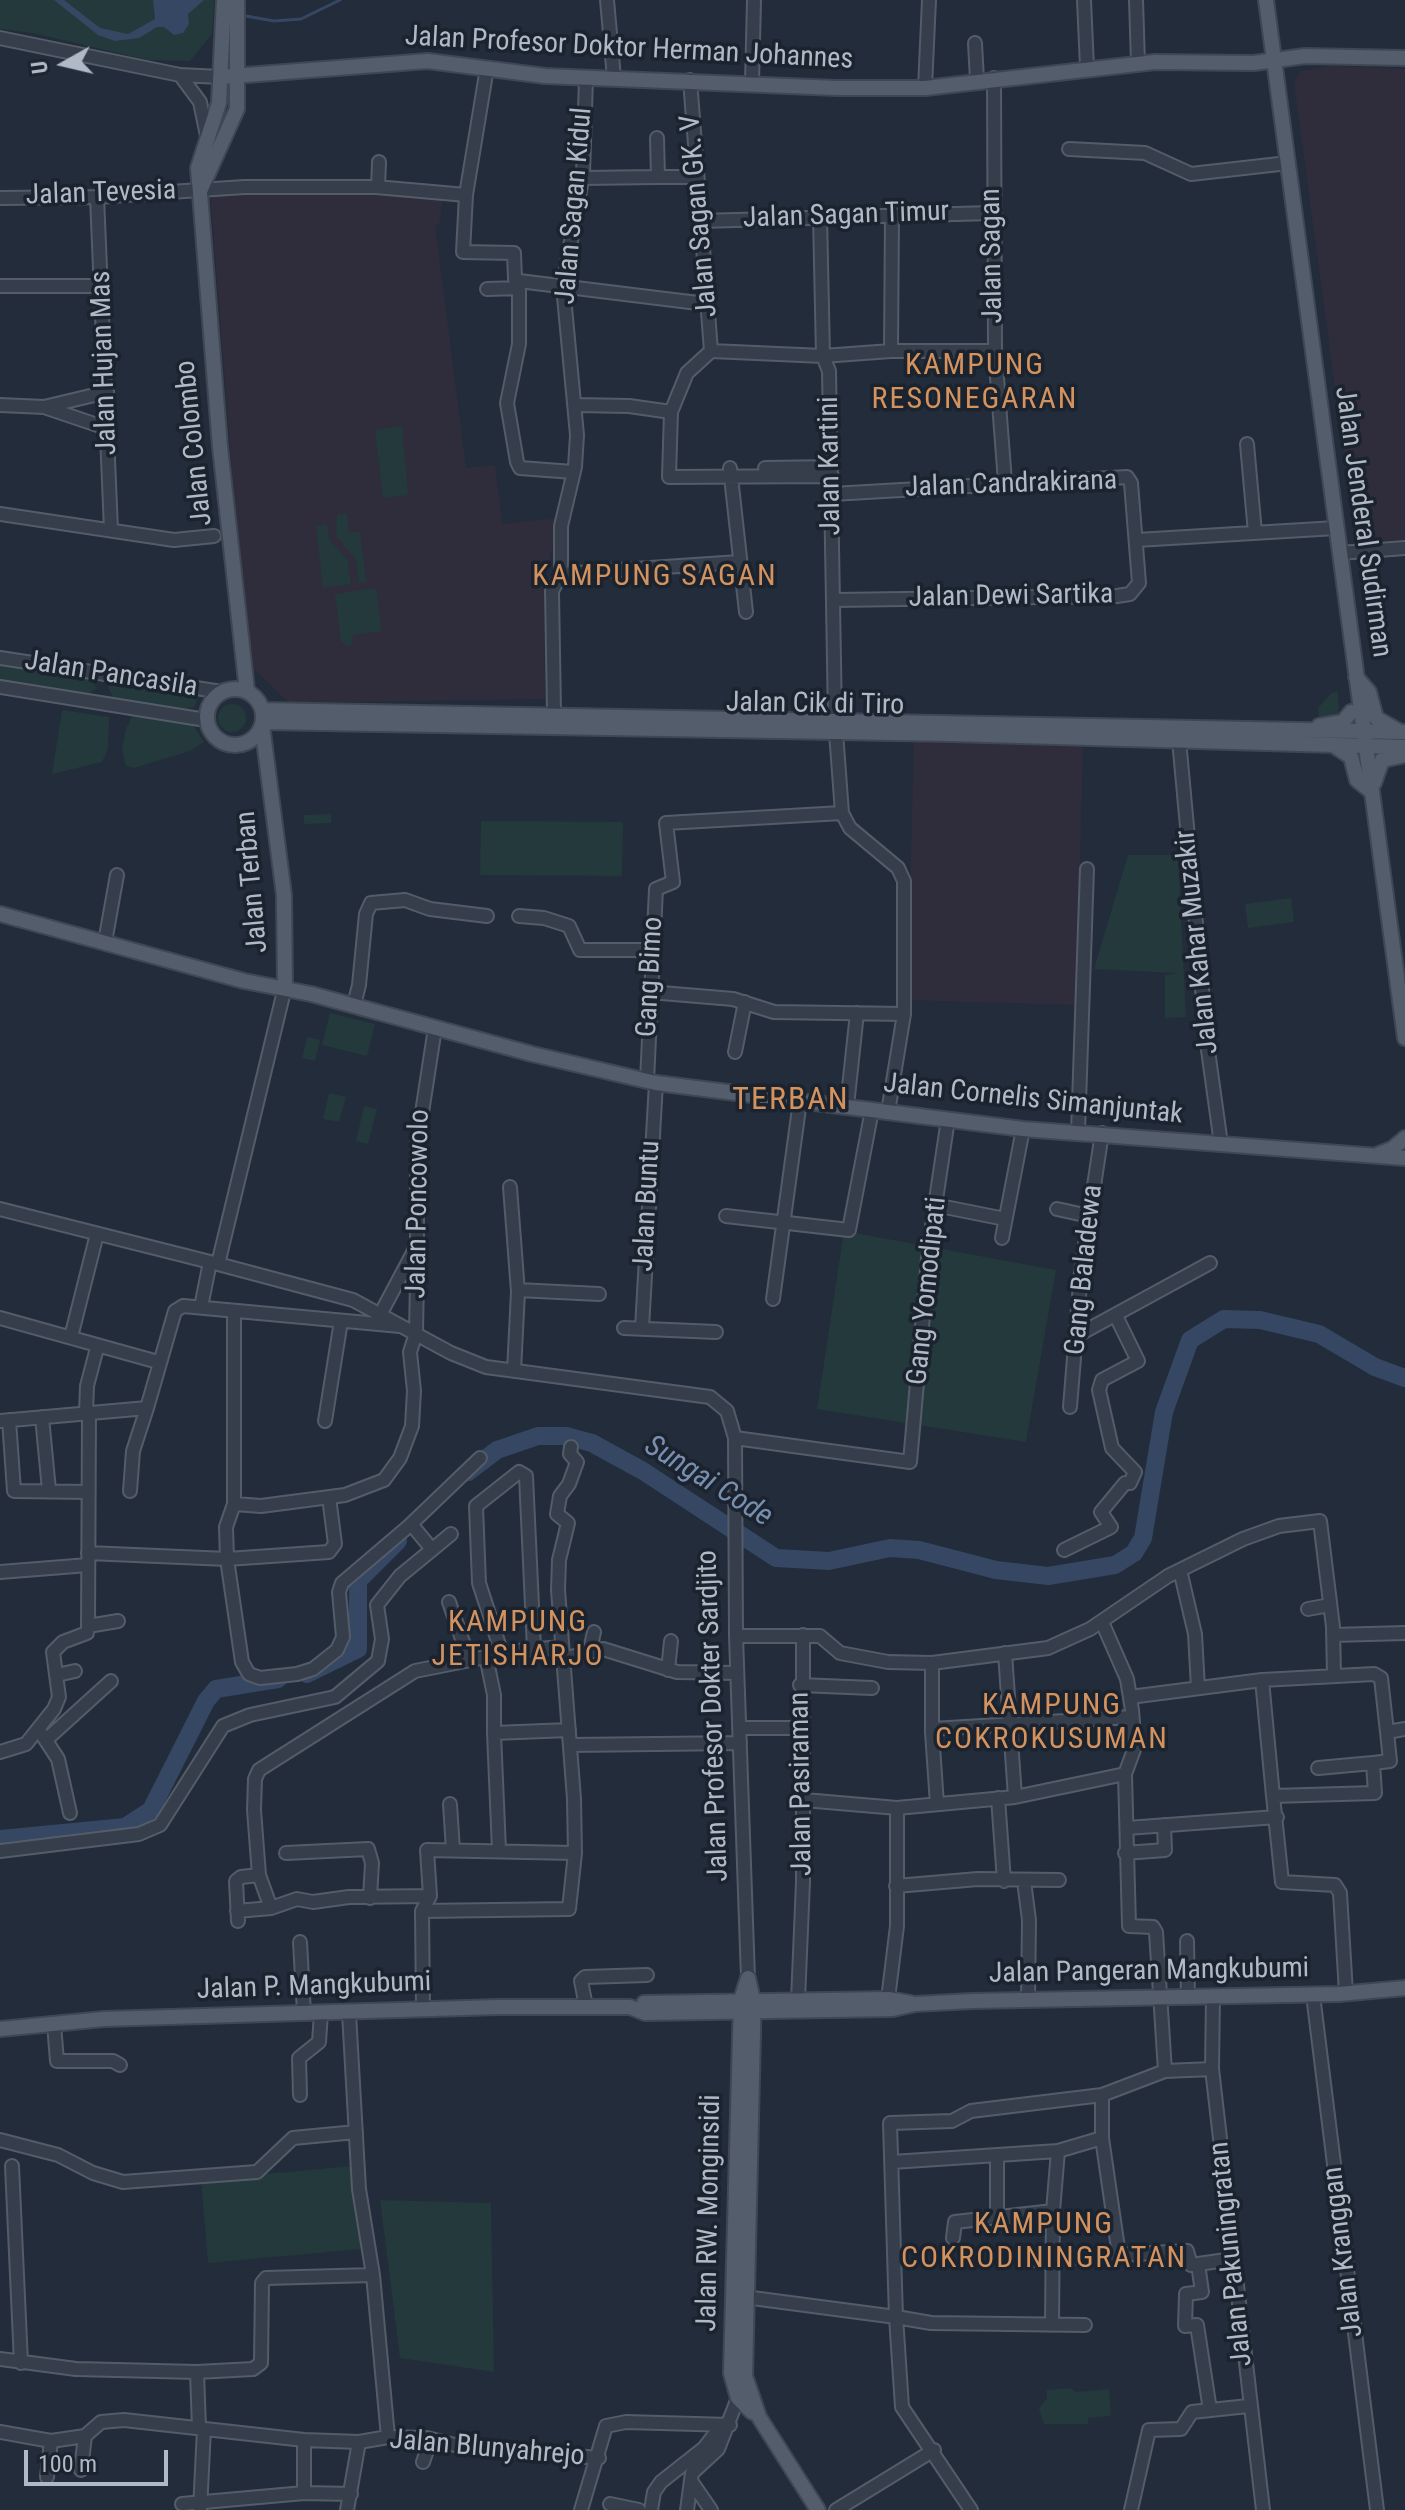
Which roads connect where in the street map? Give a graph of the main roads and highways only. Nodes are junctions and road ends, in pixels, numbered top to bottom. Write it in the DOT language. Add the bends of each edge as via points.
graph roads {
  1 [pos="224,0"];
  2 [pos="237,0"];
  3 [pos="1266,0"];
  4 [pos="1405,58"];
  5 [pos="1274,60"];
  6 [pos="238,76"];
  7 [pos="220,77"];
  8 [pos="201,190"];
  9 [pos="1356,676"];
  10 [pos="247,691"];
  11 [pos="1351,712"];
  12 [pos="262,719"];
  13 [pos="836,725"];
  14 [pos="1313,732"];
  15 [pos="1403,732"];
  16 [pos="1178,734"];
  17 [pos="1364,739"];
  18 [pos="241,745"];
  19 [pos="1332,745"];
  20 [pos="1405,747"];
  21 [pos="1405,755"];
  22 [pos="268,772"];
  23 [pos="1372,792"];
  24 [pos="0,914"];
  25 [pos="285,987"];
  26 [pos="1405,1038"];
  27 [pos="1405,1138"];
  28 [pos="1371,1155"];
  29 [pos="1402,1159"];
  30 [pos="748,1978"];
  31 [pos="1405,1988"];
  32 [pos="1384,1992"];
  33 [pos="1405,1995"];
  34 [pos="915,2004"];
  35 [pos="747,2006"];
  36 [pos="0,2029"];
  37 [pos="818,2510"];
  1 -- 7 [label="main road, Jalan Colombo"];
  2 -- 6 [label="main road, Jalan Colombo"];
  3 -- 5 [label="main road, Jalan Jenderal Sudirman"];
  4 -- 5 [label="main road, Jalan Profesor Doktor Herman Johannes"];
  5 -- 6 [label="main road, Jalan Profesor Doktor Herman Johannes" via="1087,67 925,88 586,78 428,61"];
  5 -- 9 [label="main road, Jalan Jenderal Sudirman"];
  6 -- 7 [label="main road, Jalan Profesor Doktor Herman Johannes"];
  6 -- 8 [label="main road, Jalan Colombo" via="236,113"];
  7 -- 8 [label="main road, Jalan Colombo" via="219,107 198,164"];
  8 -- 10 [label="main road, Jalan Colombo" via="220,447"];
  9 -- 15 [label="main road" via="1369,692 1376,718"];
  9 -- 17 [label="main road, Jalan Jenderal Sudirman"];
  10 -- 12 [label="main road"];
  10 -- 18 [label="main road" via="222,692 210,703 206,720 216,739"];
  11 -- 14 [label="main road" via="1343,722 1322,723"];
  12 -- 13 [label="main road, Jalan Cik di Tiro"];
  12 -- 13 [label="main road, Jalan Cik di Tiro" via="554,713"];
  12 -- 18 [label="main road" via="253,739"];
  12 -- 22 [label="main road, Jalan Terban"];
  13 -- 16 [label="main road, Jalan Cik di Tiro"];
  14 -- 16 [label="main road, Jalan Cik di Tiro"];
  14 -- 17 [label="main road, Jalan Cik di Tiro"];
  15 -- 17 [label="main road"];
  16 -- 19 [label="main road, Jalan Cik di Tiro"];
  17 -- 19 [label="main road, Jalan Cik di Tiro"];
  17 -- 20 [label="main road"];
  17 -- 23 [label="main road, Jalan Jenderal Sudirman"];
  18 -- 22 [label="main road, Jalan Terban"];
  19 -- 23 [label="main road" via="1351,757 1357,780"];
  21 -- 23 [label="main road" via="1380,762"];
  22 -- 25 [label="main road, Jalan Terban" via="285,914"];
  23 -- 26 [label="main road, Jalan Jenderal Sudirman"];
  24 -- 25 [label="main road, Jalan Cornelis Simanjuntak"];
  25 -- 28 [label="main road, Jalan Cornelis Simanjuntak" via="651,1082 1023,1129"];
  27 -- 28 [label="main road" via="1392,1149"];
  28 -- 29 [label="main road, Jalan Cornelis Simanjuntak"];
  30 -- 35 [label="main road, Jalan Profesor Dokter Sardjito"];
  31 -- 32 [label="main road, Jalan Pangeran Mangkubumi"];
  32 -- 33 [label="main road, Jalan Pangeran Mangkubumi"];
  32 -- 34 [label="main road, Jalan Pangeran Mangkubumi"];
  34 -- 35 [label="main road, Jalan Pangeran Mangkubumi" via="888,1999 798,2000"];
  34 -- 35 [label="main road, Jalan Pangeran Mangkubumi" via="776,2011"];
  35 -- 36 [label="main road, Jalan P. Mangkubumi" via="423,2009"];
  35 -- 37 [label="main road, Jalan RW. Monginsidi" via="740,2296 743,2395"];
}
